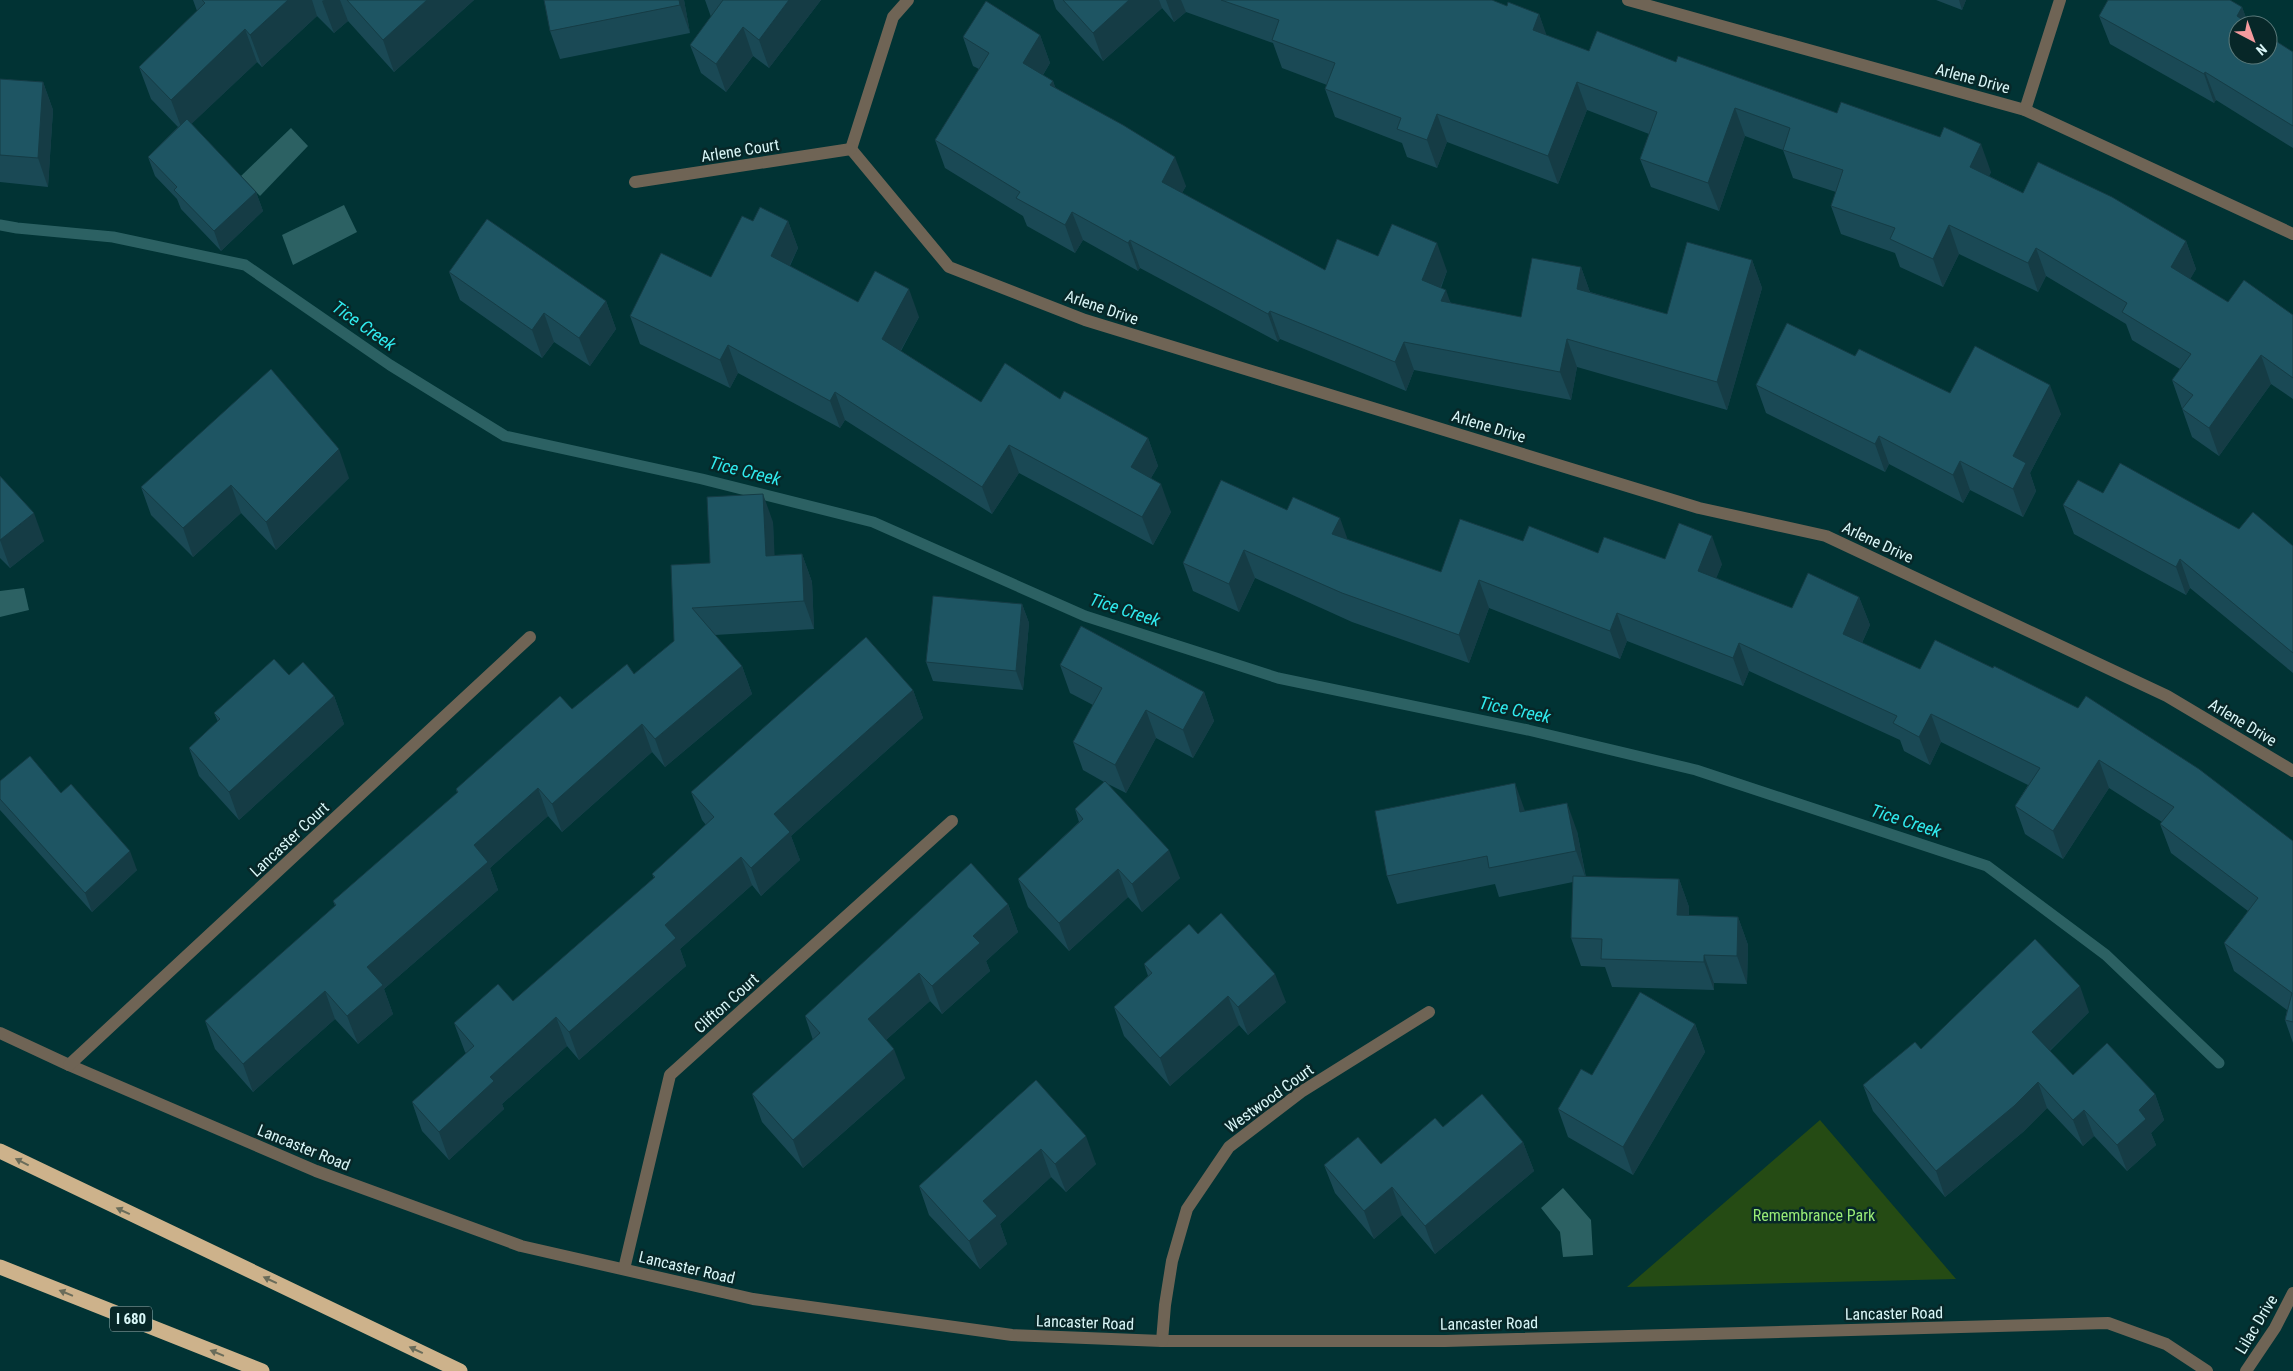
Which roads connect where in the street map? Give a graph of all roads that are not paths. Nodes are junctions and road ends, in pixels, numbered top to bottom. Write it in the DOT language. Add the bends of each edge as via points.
graph roads {
  1 [pos="908,0"];
  2 [pos="1628,0"];
  3 [pos="2060,0"];
  4 [pos="2025,110"];
  5 [pos="851,149"];
  6 [pos="635,182"];
  7 [pos="2293,234"];
  8 [pos="530,637"];
  9 [pos="2293,771"];
  10 [pos="952,821"];
  11 [pos="1429,1012"];
  12 [pos="0,1033"];
  13 [pos="70,1065"];
  14 [pos="0,1151"];
  15 [pos="0,1267"];
  16 [pos="624,1269"];
  17 [pos="2293,1293"];
  18 [pos="1162,1341"];
  19 [pos="262,1371"];
  20 [pos="460,1371"];
  21 [pos="2208,1371"];
  22 [pos="2246,1371"];
  1 -- 5 [label="street" via="893,17"];
  2 -- 4 [label="street, Arlene Drive"];
  3 -- 4 [label="street"];
  4 -- 7 [label="street, Arlene Drive"];
  5 -- 6 [label="street, Arlene Court"];
  5 -- 9 [label="street, Arlene Drive" via="949,267 1085,320 1699,508 1826,536 2167,696"];
  8 -- 13 [label="street, Lancaster Court"];
  10 -- 16 [label="street, Clifton Court" via="670,1075"];
  11 -- 18 [label="street, Westwood Court" via="1301,1092 1229,1147 1187,1209 1172,1261"];
  12 -- 13 [label="street, Lancaster Road"];
  13 -- 16 [label="street, Lancaster Road" via="316,1171 521,1246"];
  20 -- 14 [label="highway, one-way"];
  19 -- 15 [label="highway, I 680, one-way"];
  16 -- 18 [label="street, Lancaster Road" via="753,1299 1002,1334"];
  17 -- 22 [label="street, Lilac Drive" via="2275,1328"];
  18 -- 21 [label="street, Lancaster Road" via="1446,1341 2108,1323 2166,1344"];
}
